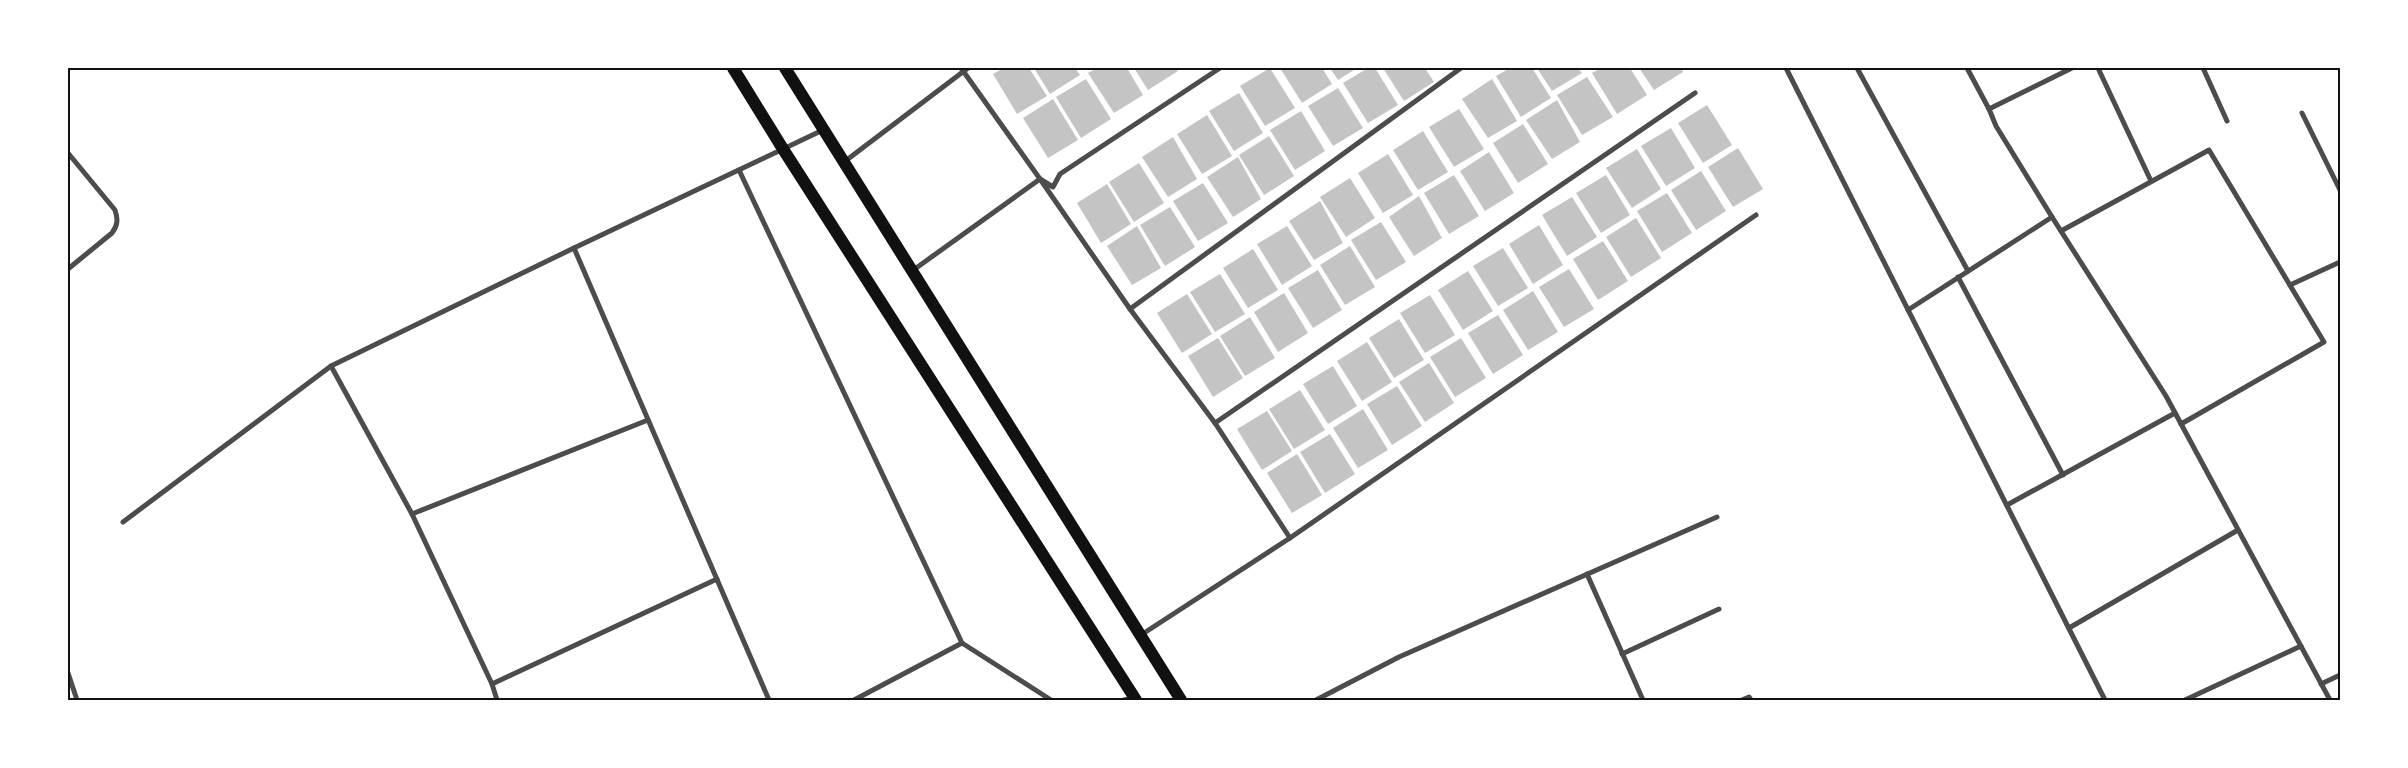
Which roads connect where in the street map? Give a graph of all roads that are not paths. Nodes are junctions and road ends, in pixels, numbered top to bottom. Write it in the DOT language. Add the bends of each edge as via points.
graph roads {
  1 [pos="733,68"];
  2 [pos="785,68"];
  3 [pos="1220,68"];
  4 [pos="1460,68"];
  5 [pos="1786,68"];
  6 [pos="1856,68"];
  7 [pos="1967,68"];
  8 [pos="2072,68"];
  9 [pos="2098,68"];
  10 [pos="2202,68"];
  11 [pos="964,69"];
  12 [pos="1694,93"];
  13 [pos="1989,109"];
  14 [pos="2302,113"];
  15 [pos="2227,121"];
  16 [pos="823,130"];
  17 [pos="783,149"];
  18 [pos="68,153"];
  19 [pos="843,163"];
  20 [pos="739,170"];
  21 [pos="1040,179"];
  22 [pos="2152,182"];
  23 [pos="2340,190"];
  24 [pos="1756,215"];
  25 [pos="2052,217"];
  26 [pos="2061,231"];
  27 [pos="574,248"];
  28 [pos="2340,262"];
  29 [pos="68,269"];
  30 [pos="1968,271"];
  31 [pos="912,272"];
  32 [pos="1958,277"];
  33 [pos="2290,285"];
  34 [pos="1130,309"];
  35 [pos="1908,310"];
  36 [pos="331,366"];
  37 [pos="2175,413"];
  38 [pos="648,420"];
  39 [pos="1215,422"];
  40 [pos="2181,424"];
  41 [pos="2063,475"];
  42 [pos="2007,505"];
  43 [pos="412,514"];
  44 [pos="1717,517"];
  45 [pos="123,522"];
  46 [pos="2238,530"];
  47 [pos="1290,538"];
  48 [pos="1587,574"];
  49 [pos="716,579"];
  50 [pos="1719,609"];
  51 [pos="2069,628"];
  52 [pos="1141,635"];
  53 [pos="962,643"];
  54 [pos="2301,646"];
  55 [pos="1622,654"];
  56 [pos="68,673"];
  57 [pos="2340,675"];
  58 [pos="492,684"];
  59 [pos="2321,684"];
  60 [pos="77,700"];
  61 [pos="498,700"];
  62 [pos="769,700"];
  63 [pos="854,700"];
  64 [pos="1051,700"];
  65 [pos="1131,700"];
  66 [pos="1181,700"];
  67 [pos="1316,700"];
  68 [pos="1643,700"];
  69 [pos="1742,700"];
  70 [pos="1751,700"];
  71 [pos="2105,700"];
  72 [pos="2185,700"];
  73 [pos="2330,700"];
  1 -- 17 [label="main road"];
  2 -- 16 [label="main road"];
  3 -- 21 [label="street" via="1060,174 1053,187"];
  4 -- 34 [label="street"];
  5 -- 35 [label="street"];
  6 -- 30 [label="street"];
  7 -- 13 [label="street"];
  8 -- 13 [label="street"];
  9 -- 22 [label="street"];
  10 -- 15 [label="street"];
  11 -- 19 [label="street"];
  11 -- 21 [label="street"];
  12 -- 39 [label="street"];
  13 -- 25 [label="street" via="1996,126"];
  14 -- 23 [label="street"];
  16 -- 17 [label="street"];
  16 -- 19 [label="main road"];
  17 -- 20 [label="street"];
  17 -- 65 [label="main road"];
  18 -- 29 [label="street" via="118,218 112,233"];
  19 -- 31 [label="main road"];
  20 -- 27 [label="street"];
  20 -- 53 [label="street"];
  21 -- 31 [label="street"];
  21 -- 34 [label="street"];
  22 -- 26 [label="street"];
  22 -- 33 [label="street" via="2209,150"];
  24 -- 47 [label="street"];
  25 -- 26 [label="street"];
  25 -- 30 [label="street"];
  26 -- 37 [label="street"];
  27 -- 36 [label="street"];
  27 -- 38 [label="street"];
  28 -- 33 [label="street"];
  30 -- 32 [label="street"];
  31 -- 52 [label="main road"];
  32 -- 35 [label="street"];
  32 -- 41 [label="street"];
  33 -- 40 [label="street" via="2324,342"];
  34 -- 39 [label="street"];
  35 -- 42 [label="street"];
  36 -- 43 [label="street"];
  36 -- 45 [label="street"];
  37 -- 40 [label="street"];
  37 -- 41 [label="street"];
  38 -- 43 [label="street"];
  38 -- 49 [label="street"];
  39 -- 47 [label="street"];
  40 -- 46 [label="street"];
  41 -- 42 [label="street"];
  42 -- 51 [label="street"];
  43 -- 58 [label="street"];
  44 -- 48 [label="street"];
  46 -- 51 [label="street"];
  46 -- 54 [label="street"];
  47 -- 52 [label="street"];
  48 -- 55 [label="street"];
  48 -- 67 [label="street" via="1399,657"];
  49 -- 58 [label="street"];
  49 -- 62 [label="street"];
  50 -- 55 [label="street"];
  51 -- 71 [label="street"];
  52 -- 66 [label="main road"];
  53 -- 63 [label="street"];
  53 -- 64 [label="street"];
  54 -- 59 [label="street"];
  54 -- 72 [label="street"];
  55 -- 68 [label="street"];
  56 -- 60 [label="street"];
  57 -- 59 [label="street"];
  58 -- 61 [label="street"];
  59 -- 73 [label="street"];
  69 -- 70 [label="street" via="1749,697"];
}
